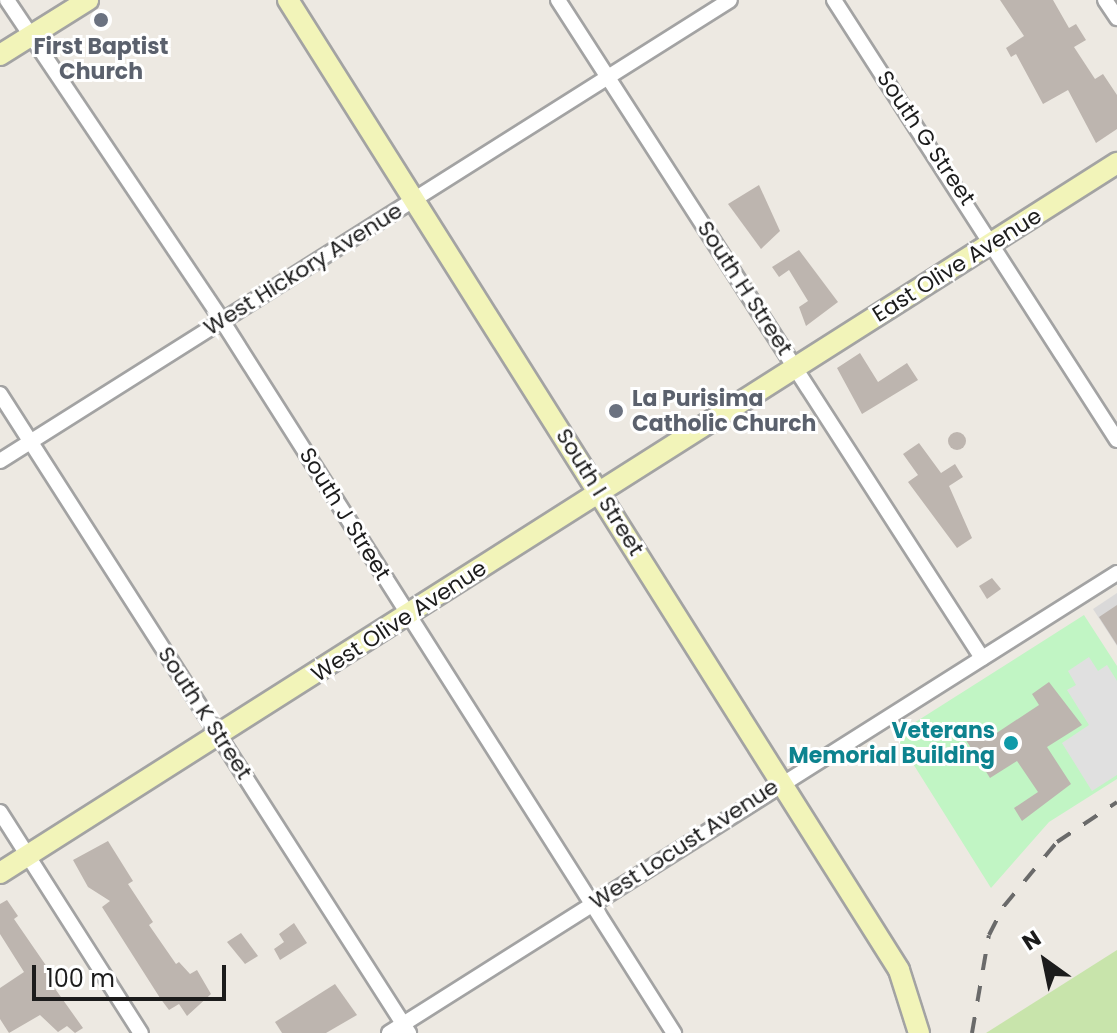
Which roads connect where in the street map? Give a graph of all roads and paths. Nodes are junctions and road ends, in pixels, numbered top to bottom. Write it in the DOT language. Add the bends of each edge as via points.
graph roads {
  1 [pos="7,0"];
  2 [pos="88,0"];
  3 [pos="288,0"];
  4 [pos="558,0"];
  5 [pos="730,0"];
  6 [pos="834,0"];
  7 [pos="1105,0"];
  8 [pos="1117,18"];
  9 [pos="34,34"];
  10 [pos="0,55"];
  11 [pos="607,77"];
  12 [pos="1117,163"];
  13 [pos="412,202"];
  14 [pos="994,242"];
  15 [pos="221,319"];
  16 [pos="797,366"];
  17 [pos="0,394"];
  18 [pos="1117,440"];
  19 [pos="32,441"];
  20 [pos="0,461"];
  21 [pos="600,492"];
  22 [pos="1117,573"];
  23 [pos="408,614"];
  24 [pos="982,658"];
  25 [pos="218,734"];
  26 [pos="782,782"];
  27 [pos="0,812"];
  28 [pos="28,855"];
  29 [pos="0,873"];
  30 [pos="590,904"];
  31 [pos="406,1028"];
  32 [pos="141,1033"];
  33 [pos="389,1033"];
  34 [pos="674,1033"];
  35 [pos="919,1033"];
  1 -- 9 [label="street, South J Street"];
  2 -- 9 [label="street"];
  3 -- 13 [label="street, South I Street"];
  4 -- 11 [label="street, South H Street"];
  5 -- 11 [label="street, West Hickory Avenue"];
  6 -- 14 [label="street, South G Street"];
  7 -- 8 [label="street"];
  9 -- 10 [label="street"];
  9 -- 15 [label="street, South J Street"];
  11 -- 13 [label="street, West Hickory Avenue"];
  11 -- 16 [label="street, South H Street"];
  12 -- 14 [label="street, East Olive Avenue"];
  13 -- 15 [label="street, West Hickory Avenue"];
  13 -- 21 [label="street, South I Street"];
  14 -- 16 [label="street, East Olive Avenue"];
  14 -- 18 [label="street, South G Street"];
  15 -- 19 [label="street, West Hickory Avenue"];
  15 -- 23 [label="street, South J Street"];
  16 -- 21 [label="street, West Olive Avenue"];
  16 -- 24 [label="street, South H Street"];
  17 -- 19 [label="street, South K Street"];
  19 -- 20 [label="street, West Hickory Avenue"];
  19 -- 25 [label="street, South K Street"];
  21 -- 23 [label="street, West Olive Avenue"];
  21 -- 26 [label="street, South I Street"];
  22 -- 24 [label="street, West Locust Avenue"];
  23 -- 25 [label="street, West Olive Avenue"];
  23 -- 30 [label="street, South J Street"];
  24 -- 26 [label="street, West Locust Avenue"];
  25 -- 28 [label="street, West Olive Avenue"];
  25 -- 31 [label="street, South K Street"];
  26 -- 30 [label="street, West Locust Avenue"];
  26 -- 35 [label="street, South I Street" via="907,987"];
  27 -- 28 [label="street"];
  28 -- 29 [label="street, West Olive Avenue"];
  28 -- 32 [label="street"];
  30 -- 31 [label="street, West Locust Avenue"];
  30 -- 34 [label="street, South J Street"];
  31 -- 33 [label="street, West Locust Avenue"];
}
